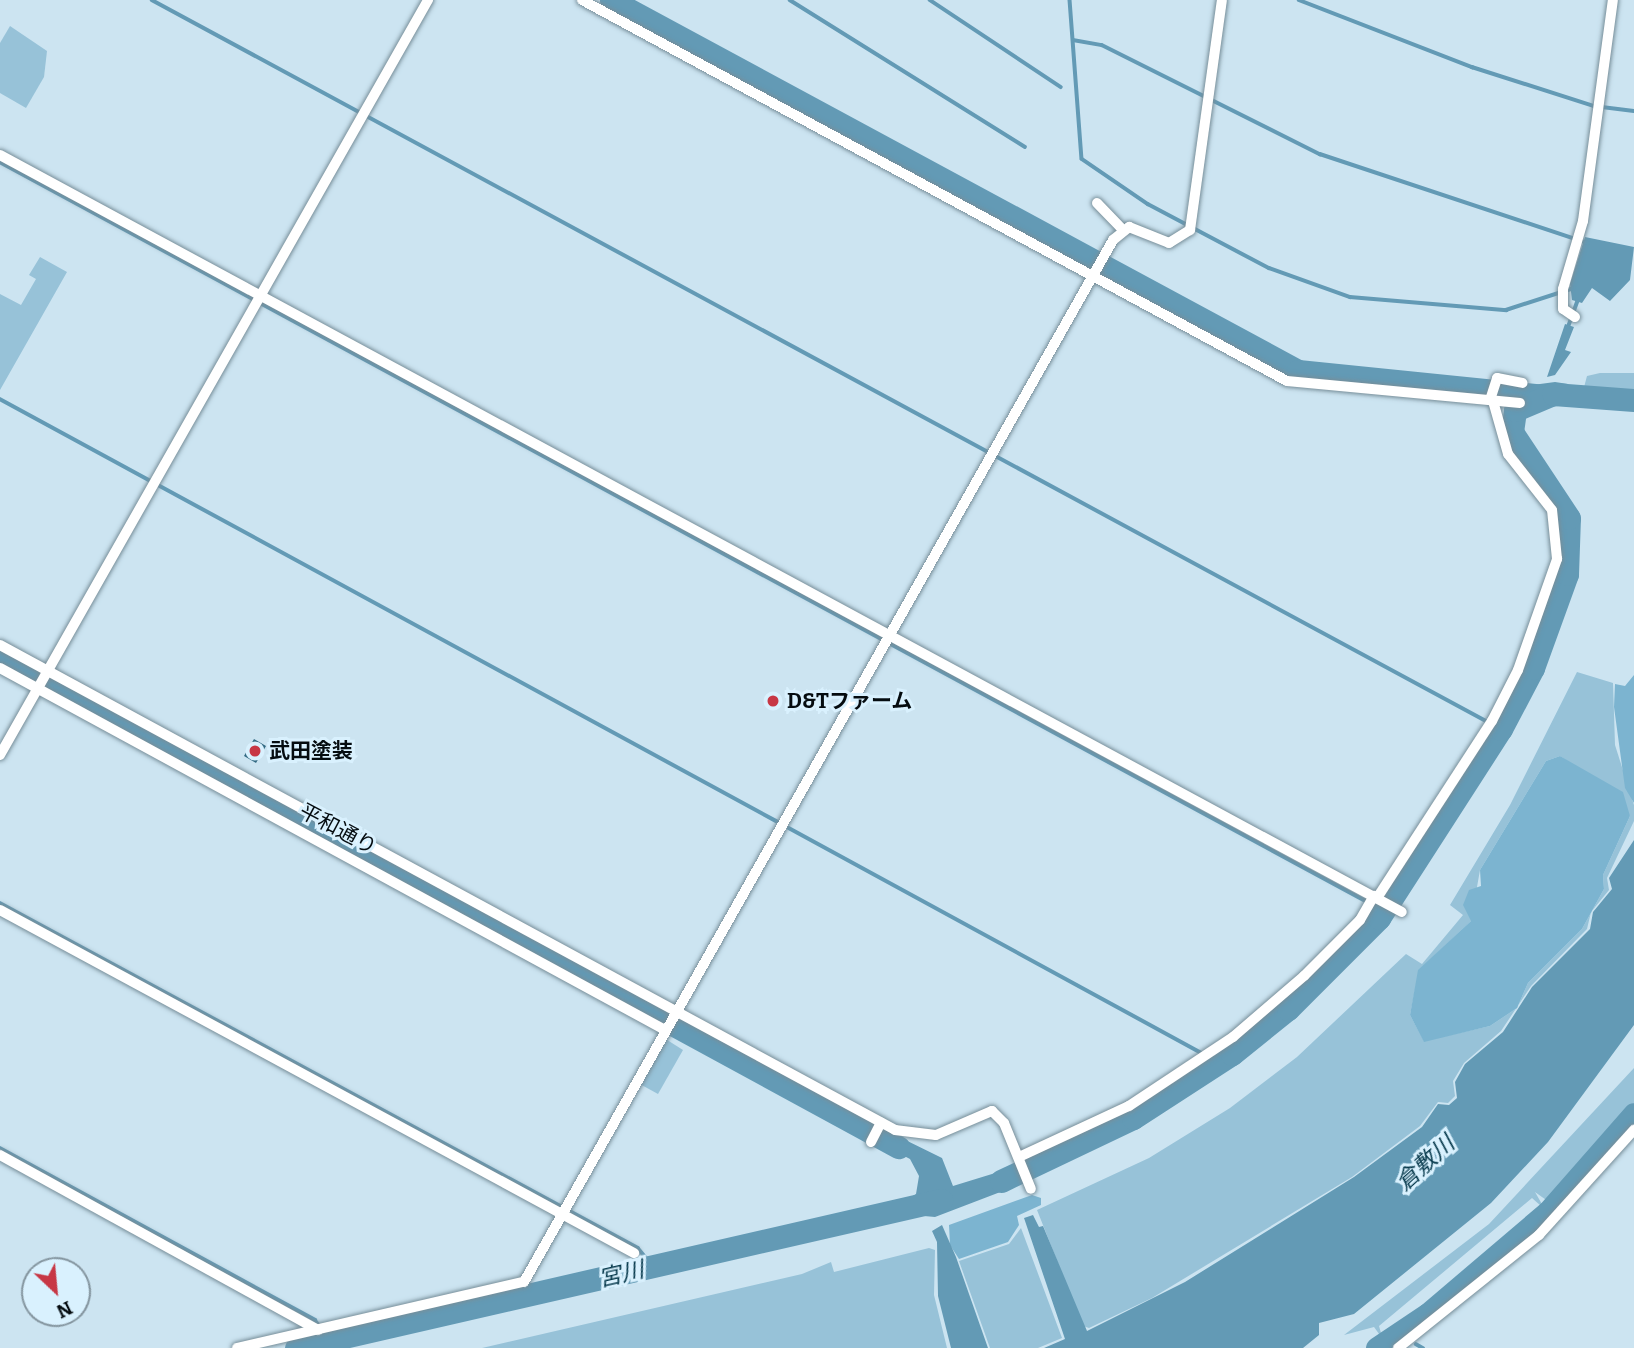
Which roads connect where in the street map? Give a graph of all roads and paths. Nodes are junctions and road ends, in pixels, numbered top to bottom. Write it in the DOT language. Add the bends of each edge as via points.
graph roads {
  1 [pos="428,0"];
  2 [pos="582,0"];
  3 [pos="1222,0"];
  4 [pos="1613,0"];
  5 [pos="0,155"];
  6 [pos="1097,204"];
  7 [pos="1123,230"];
  8 [pos="1097,268"];
  9 [pos="258,299"];
  10 [pos="1571,316"];
  11 [pos="1523,383"];
  12 [pos="1493,394"];
  13 [pos="1520,403"];
  14 [pos="886,640"];
  15 [pos="0,645"];
  16 [pos="0,668"];
  17 [pos="46,673"];
  18 [pos="37,689"];
  19 [pos="0,755"];
  20 [pos="1375,900"];
  21 [pos="0,910"];
  22 [pos="1401,911"];
  23 [pos="675,1013"];
  24 [pos="666,1029"];
  25 [pos="880,1124"];
  26 [pos="1634,1130"];
  27 [pos="871,1141"];
  28 [pos="0,1155"];
  29 [pos="1020,1160"];
  30 [pos="1030,1185"];
  31 [pos="564,1210"];
  32 [pos="634,1253"];
  33 [pos="322,1329"];
  34 [pos="1403,1347"];
  35 [pos="237,1348"];
  1 -- 9 [label="street"];
  2 -- 8 [label="street"];
  3 -- 7 [label="street" via="1191,227 1169,243 1136,227"];
  4 -- 10 [label="street" via="1579,239 1563,293"];
  5 -- 9 [label="street"];
  6 -- 7 [label="street"];
  7 -- 8 [label="street"];
  8 -- 12 [label="street" via="1298,385"];
  8 -- 14 [label="street"];
  9 -- 14 [label="street"];
  9 -- 17 [label="street"];
  11 -- 12 [label="street" via="1497,378"];
  12 -- 13 [label="street"];
  12 -- 20 [label="street" via="1508,454 1545,498 1559,538 1534,628 1490,724"];
  14 -- 20 [label="street"];
  14 -- 23 [label="street"];
  15 -- 17 [label="street, 平和通り"];
  16 -- 18 [label="street"];
  17 -- 18 [label="street"];
  17 -- 23 [label="street, 平和通り"];
  18 -- 19 [label="street"];
  18 -- 24 [label="street"];
  20 -- 22 [label="street"];
  20 -- 29 [label="street" via="1290,989 1206,1056 1087,1130"];
  21 -- 31 [label="street"];
  23 -- 24 [label="street"];
  23 -- 25 [label="street, 平和通り"];
  24 -- 31 [label="street"];
  25 -- 27 [label="street"];
  25 -- 29 [label="street, 平和通り" via="928,1136 992,1111 1004,1123"];
  26 -- 34 [label="street" via="1539,1235"];
  28 -- 33 [label="street"];
  29 -- 30 [label="street"];
  31 -- 32 [label="street"];
  31 -- 33 [label="street" via="524,1282"];
  33 -- 35 [label="street"];
}
